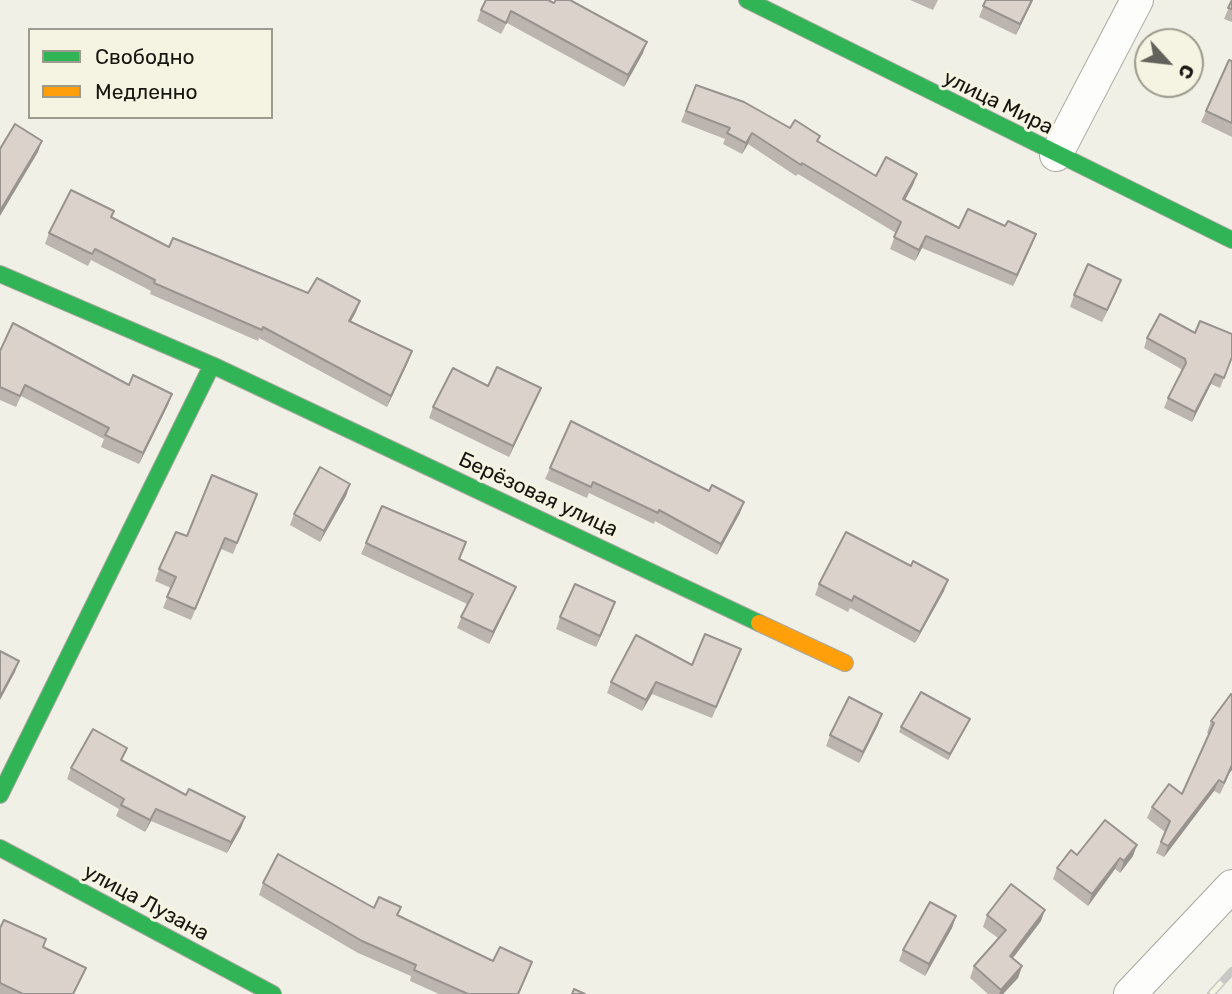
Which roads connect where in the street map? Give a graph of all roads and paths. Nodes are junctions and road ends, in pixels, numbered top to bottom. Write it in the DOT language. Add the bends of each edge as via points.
graph roads {
  1 [pos="747,0"];
  2 [pos="1137,0"];
  3 [pos="1056,155"];
  4 [pos="1232,240"];
  5 [pos="0,274"];
  6 [pos="212,365"];
  7 [pos="845,663"];
  8 [pos="0,795"];
  9 [pos="0,848"];
  10 [pos="1232,886"];
  11 [pos="273,994"];
  12 [pos="1130,994"];
  1 -- 3 [label="street, улица Мира"];
  2 -- 3 [label="street"];
  3 -- 4 [label="street, улица Мира"];
  5 -- 6 [label="street, Берёзовая улица"];
  6 -- 7 [label="street, Берёзовая улица"];
  6 -- 8 [label="street"];
  9 -- 11 [label="street, улица Лузана"];
  10 -- 12 [label="street"];
}
